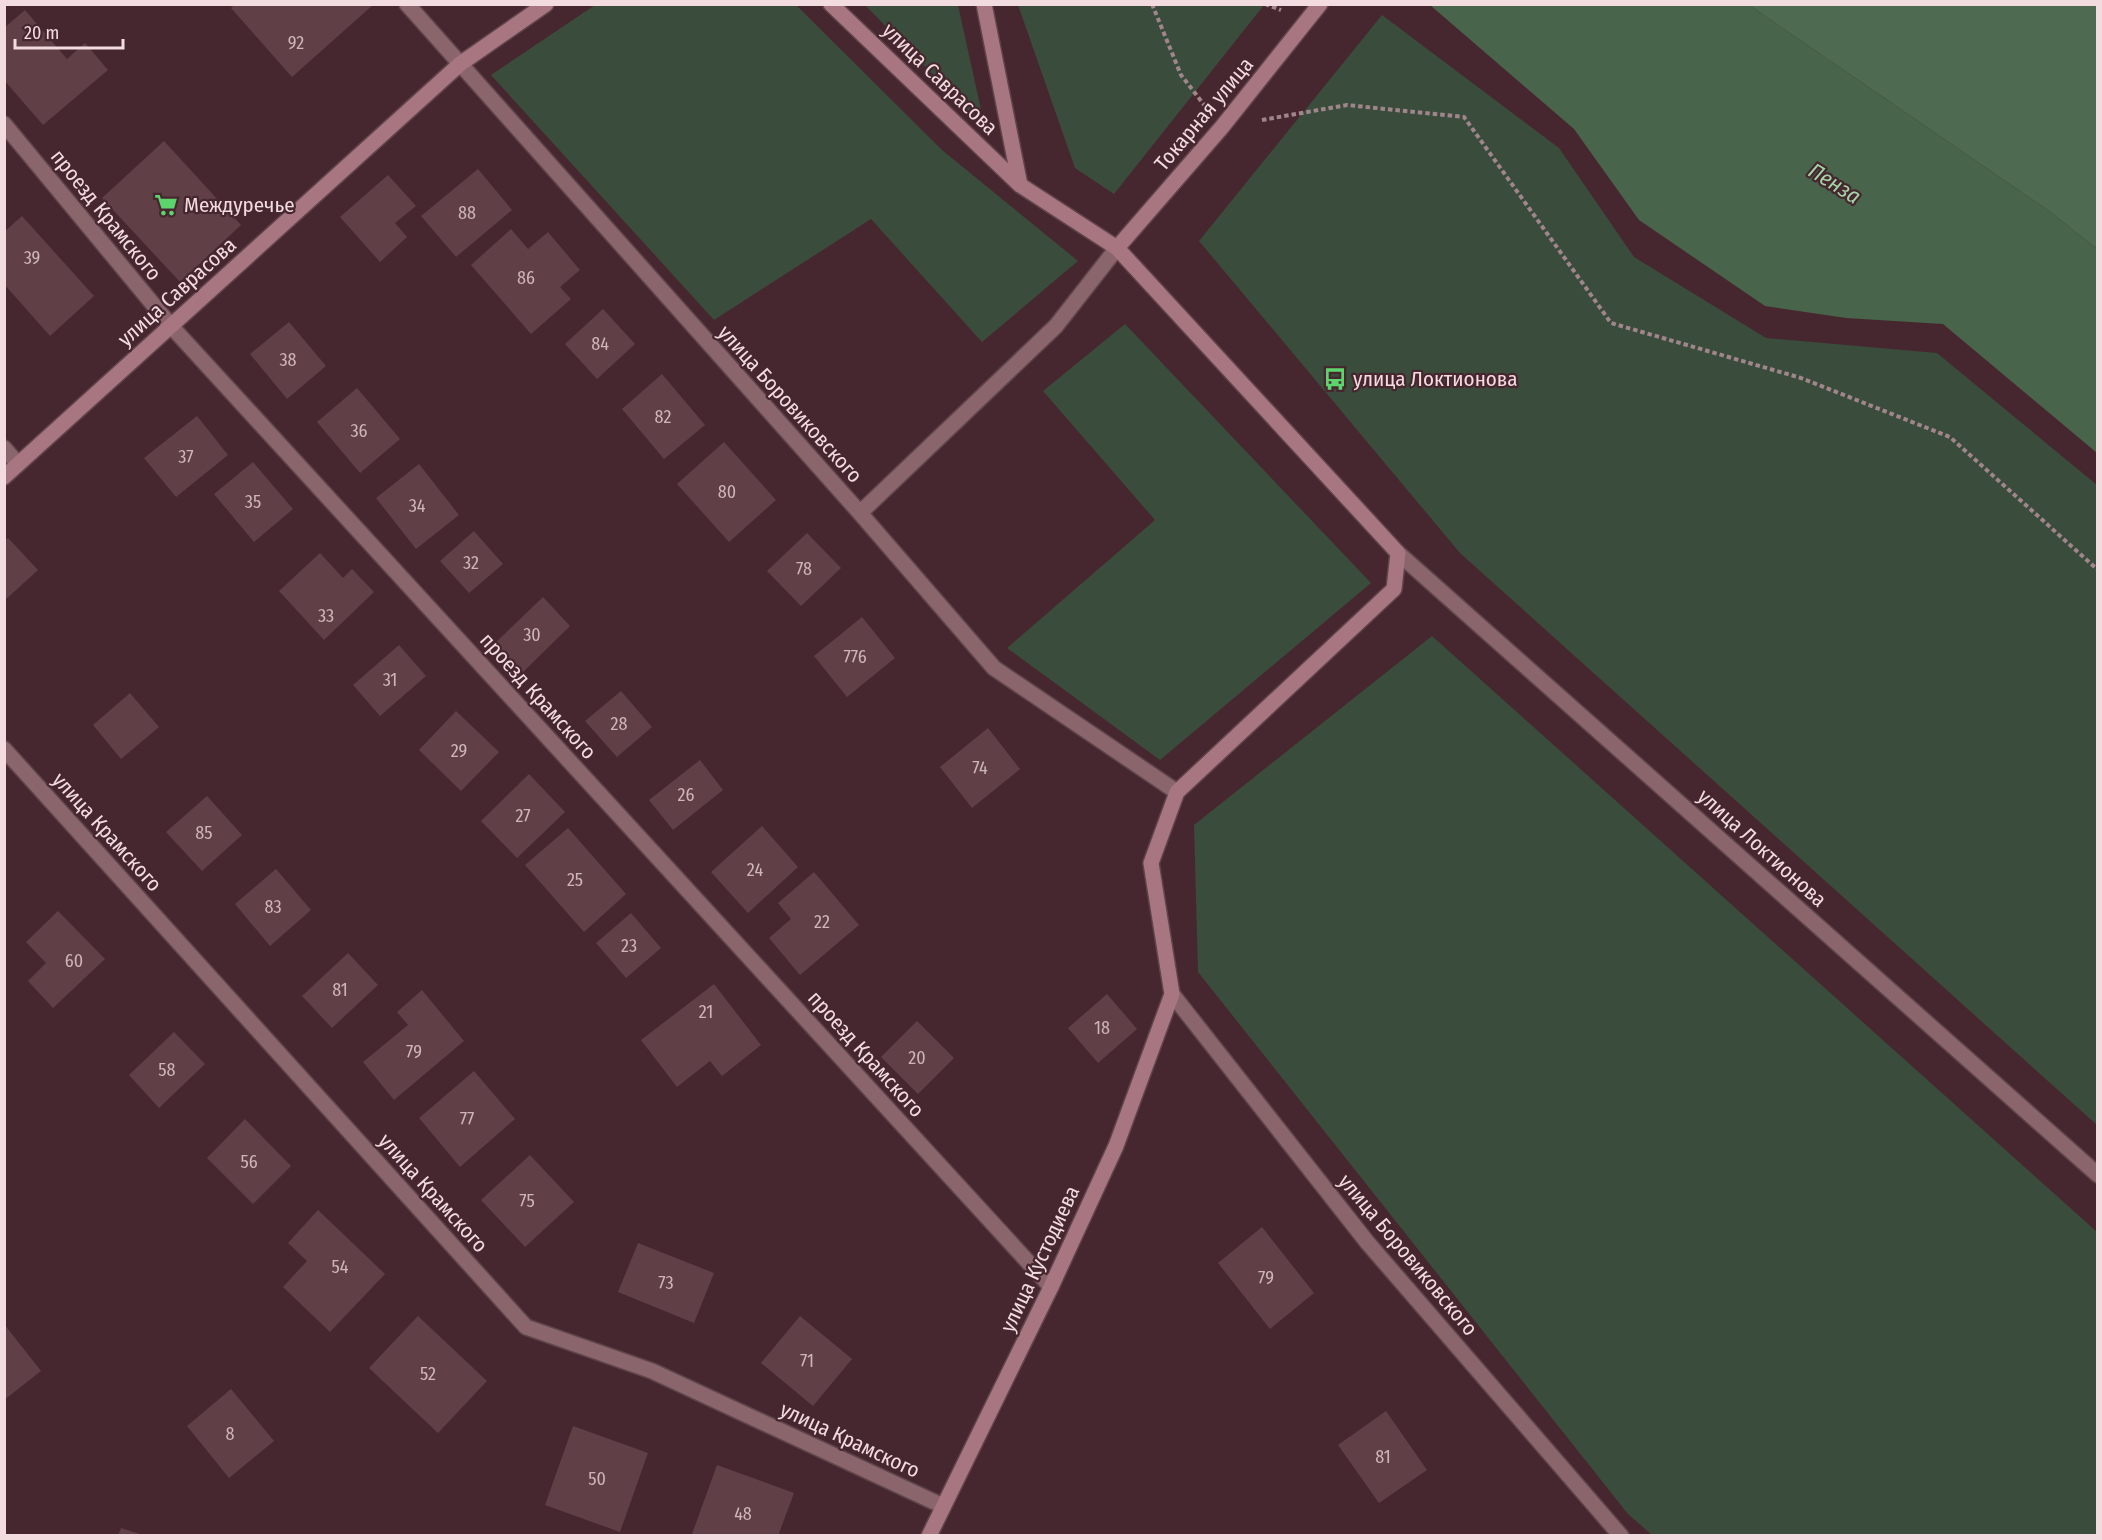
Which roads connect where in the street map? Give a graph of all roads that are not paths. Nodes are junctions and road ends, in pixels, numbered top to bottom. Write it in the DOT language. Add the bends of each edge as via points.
graph roads {
  1 [pos="407,4"];
  2 [pos="546,4"];
  3 [pos="831,4"];
  4 [pos="984,4"];
  5 [pos="1320,4"];
  6 [pos="460,64"];
  7 [pos="4,124"];
  8 [pos="1020,184"];
  9 [pos="1117,248"];
  10 [pos="171,326"];
  11 [pos="4,448"];
  12 [pos="18,464"];
  13 [pos="4,477"];
  14 [pos="860,513"];
  15 [pos="1398,553"];
  16 [pos="4,749"];
  17 [pos="1177,792"];
  18 [pos="1172,994"];
  19 [pos="2097,1175"];
  20 [pos="1051,1287"];
  21 [pos="943,1506"];
  22 [pos="929,1536"];
  23 [pos="1621,1536"];
  1 -- 6 [label="street, улица Боровиковского"];
  2 -- 6 [label="street, улица Саврасова"];
  3 -- 8 [label="street, улица Саврасова"];
  4 -- 8 [label="street"];
  5 -- 9 [label="street, Токарная улица" via="1222,127"];
  6 -- 10 [label="street, улица Саврасова"];
  6 -- 14 [label="street, улица Боровиковского"];
  7 -- 10 [label="street, проезд Крамского"];
  8 -- 9 [label="street, улица Саврасова"];
  9 -- 14 [label="street" via="1056,326"];
  9 -- 15 [label="street, улица Саврасова"];
  10 -- 12 [label="street, улица Саврасова"];
  10 -- 20 [label="street, проезд Крамского"];
  11 -- 12 [label="street"];
  12 -- 13 [label="street, улица Саврасова"];
  14 -- 17 [label="street, улица Боровиковского" via="994,668"];
  15 -- 17 [label="street" via="1394,589"];
  15 -- 19 [label="street, улица Локтионова"];
  16 -- 21 [label="street, улица Крамского" via="526,1327 652,1371"];
  17 -- 18 [label="street" via="1151,863"];
  18 -- 20 [label="street, улица Кустодиева" via="1116,1146"];
  18 -- 23 [label="street, улица Боровиковского" via="1367,1242"];
  20 -- 21 [label="street, улица Кустодиева"];
  21 -- 22 [label="street, улица Кустодиева"];
}
